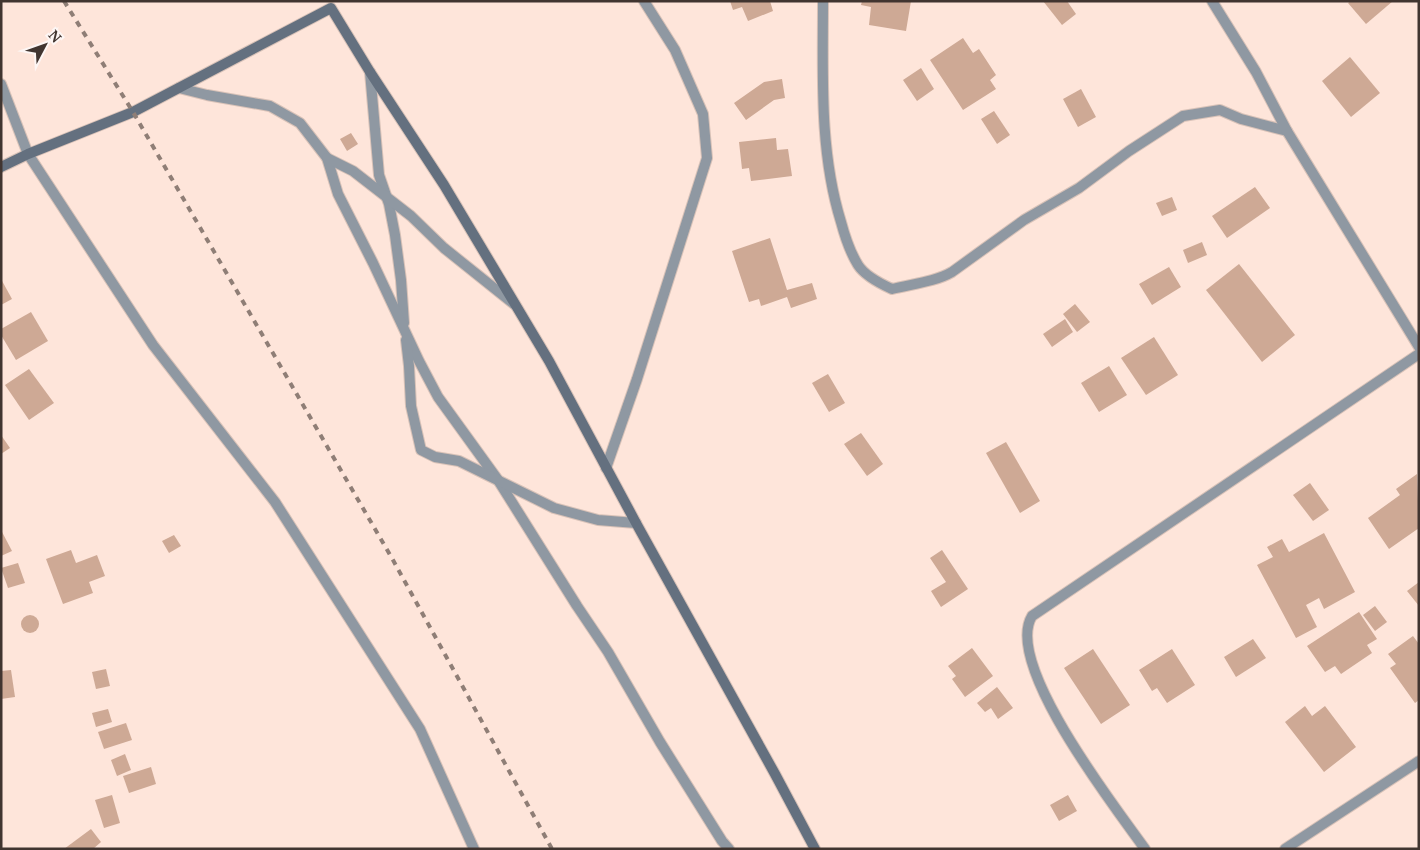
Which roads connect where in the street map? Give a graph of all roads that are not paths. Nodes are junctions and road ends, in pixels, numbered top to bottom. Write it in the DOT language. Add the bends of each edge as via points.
graph roads {
  1 [pos="644,1"];
  2 [pos="823,1"];
  3 [pos="1212,1"];
  4 [pos="329,5"];
  5 [pos="370,72"];
  6 [pos="2,86"];
  7 [pos="179,88"];
  8 [pos="1287,132"];
  9 [pos="28,154"];
  10 [pos="327,158"];
  11 [pos="1,167"];
  12 [pos="387,199"];
  13 [pos="516,306"];
  14 [pos="404,330"];
  15 [pos="1419,347"];
  16 [pos="1419,354"];
  17 [pos="606,468"];
  18 [pos="498,480"];
  19 [pos="636,523"];
  20 [pos="1419,761"];
  21 [pos="474,849"];
  22 [pos="729,849"];
  23 [pos="815,849"];
  24 [pos="1145,849"];
  25 [pos="1285,849"];
  1 -- 17 [label="street" via="675,50 703,114 707,158"];
  2 -- 8 [label="street" via="824,121 837,209 859,266 877,282 892,289 941,278 952,272 1024,220 1079,188 1184,116 1220,110"];
  3 -- 8 [label="street" via="1256,72"];
  4 -- 5 [label="street"];
  4 -- 7 [label="street"];
  5 -- 12 [label="street" via="380,175"];
  5 -- 13 [label="street" via="444,185"];
  6 -- 9 [label="street"];
  7 -- 9 [label="street" via="133,112"];
  7 -- 10 [label="street" via="270,106 300,123"];
  8 -- 15 [label="street"];
  9 -- 11 [label="street"];
  9 -- 21 [label="street" via="153,345 275,502 420,729"];
  10 -- 12 [label="street" via="353,171"];
  10 -- 14 [label="street" via="338,194"];
  12 -- 13 [label="street"];
  12 -- 14 [label="street" via="400,271"];
  13 -- 17 [label="street"];
  14 -- 18 [label="street" via="438,397"];
  14 -- 18 [label="street" via="411,406 421,450 459,460"];
  16 -- 24 [label="street" via="1032,616 1027,624 1027,647 1040,684 1069,741"];
  17 -- 19 [label="street"];
  18 -- 19 [label="street" via="554,508 598,520"];
  18 -- 22 [label="street"];
  19 -- 23 [label="street"];
  20 -- 25 [label="street"];
}
